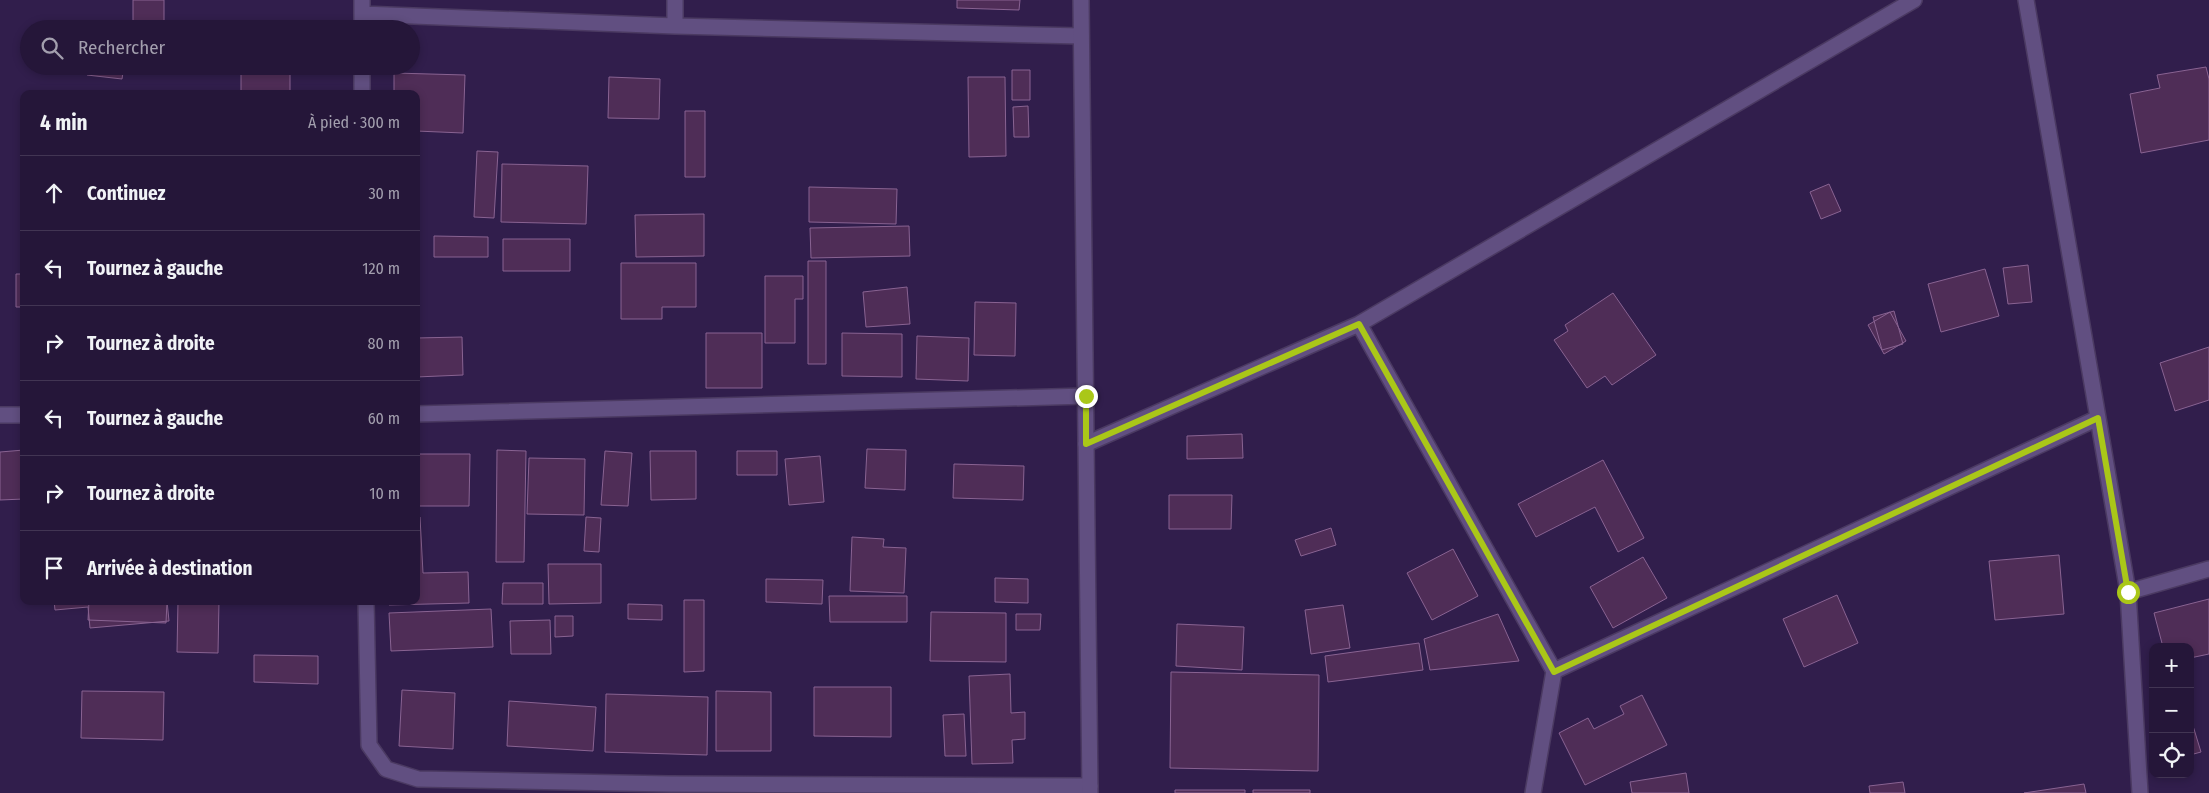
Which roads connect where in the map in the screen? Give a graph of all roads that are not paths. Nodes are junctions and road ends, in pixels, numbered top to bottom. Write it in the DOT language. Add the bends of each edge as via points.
graph roads {
  1 [pos="675,0"];
  2 [pos="1081,0"];
  3 [pos="1914,0"];
  4 [pos="2026,0"];
  5 [pos="362,14"];
  6 [pos="675,26"];
  7 [pos="1081,36"];
  8 [pos="362,75"];
  9 [pos="362,90"];
  10 [pos="1359,324"];
  11 [pos="1086,396"];
  12 [pos="420,414"];
  13 [pos="0,415"];
  14 [pos="20,415"];
  15 [pos="2098,418"];
  16 [pos="1086,444"];
  17 [pos="2209,569"];
  18 [pos="2128,592"];
  19 [pos="366,605"];
  20 [pos="1554,672"];
  21 [pos="669,788"];
  22 [pos="1090,790"];
  23 [pos="1533,793"];
  24 [pos="2140,793"];
  1 -- 6 [label="street"];
  2 -- 7 [label="street"];
  3 -- 10 [label="street"];
  4 -- 15 [label="street"];
  5 -- 6 [label="street"];
  6 -- 7 [label="street"];
  7 -- 11 [label="street"];
  8 -- 9 [label="street"];
  10 -- 16 [label="street"];
  10 -- 20 [label="street"];
  11 -- 12 [label="street"];
  11 -- 16 [label="street"];
  13 -- 14 [label="street"];
  15 -- 18 [label="street"];
  15 -- 20 [label="street"];
  16 -- 22 [label="street"];
  17 -- 18 [label="street"];
  18 -- 24 [label="street"];
  19 -- 21 [label="street" via="369,745 386,769 418,778"];
  20 -- 23 [label="street"];
  21 -- 22 [label="street"];
}
